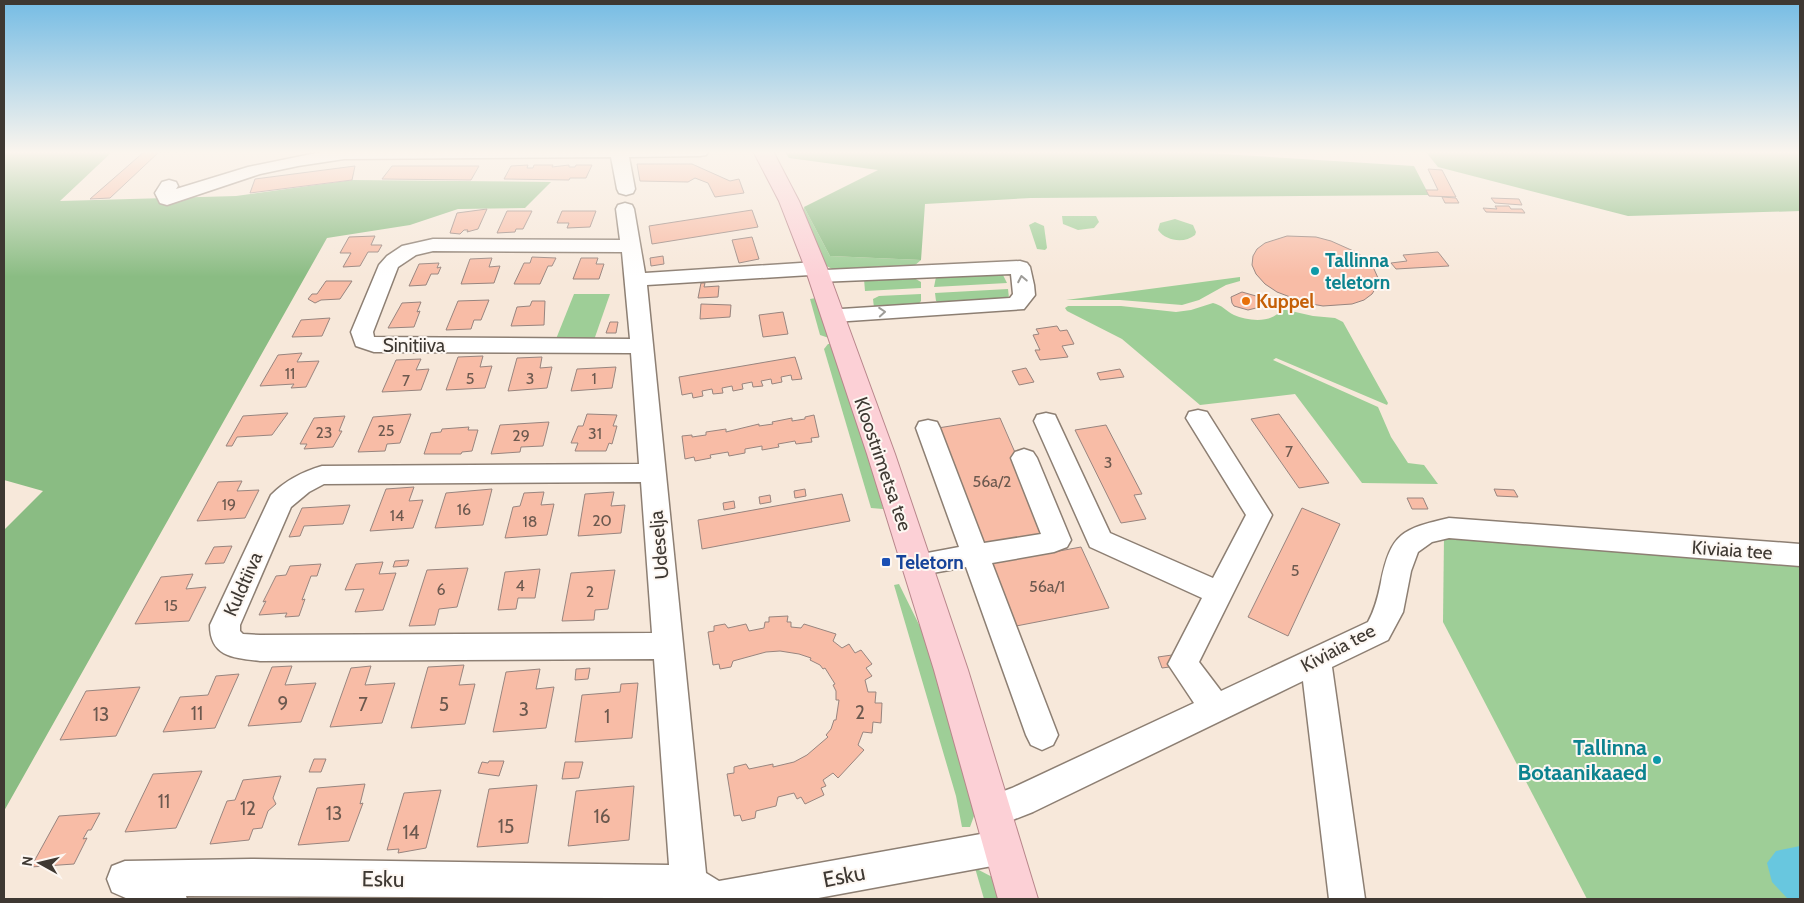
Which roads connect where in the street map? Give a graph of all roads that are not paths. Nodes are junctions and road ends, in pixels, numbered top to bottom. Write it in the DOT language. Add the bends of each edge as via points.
graph roads {
  1 [pos="625,193"];
  2 [pos="785,193"];
  3 [pos="630,246"];
  4 [pos="818,272"];
  5 [pos="636,280"];
  6 [pos="834,315"];
  7 [pos="642,346"];
  8 [pos="1198,418"];
  9 [pos="1046,421"];
  10 [pos="928,428"];
  11 [pos="1024,458"];
  12 [pos="653,473"];
  13 [pos="975,555"];
  14 [pos="1800,555"];
  15 [pos="916,565"];
  16 [pos="1219,593"];
  17 [pos="668,646"];
  18 [pos="1316,660"];
  19 [pos="1216,708"];
  20 [pos="1042,735"];
  21 [pos="998,829"];
  22 [pos="689,891"];
  23 [pos="169,899"];
  24 [pos="1018,899"];
  25 [pos="1346,899"];
  1 -- 3 [label="street, Udeselja"];
  2 -- 4 [label="main road, Kloostrimetsa tee"];
  3 -- 5 [label="street, Udeselja"];
  3 -- 7 [label="street, Sinitiiva" via="432,246 408,250 389,265 362,332 364,341 374,345"];
  4 -- 5 [label="street"];
  4 -- 6 [label="main road, Kloostrimetsa tee"];
  6 -- 4 [label="street, one-way" via="1016,304 1024,296 1024,285 1020,267"];
  5 -- 7 [label="street, Udeselja"];
  6 -- 15 [label="main road, Kloostrimetsa tee"];
  7 -- 12 [label="street, Udeselja"];
  8 -- 16 [label="street" via="1259,515"];
  9 -- 16 [label="street" via="1100,540"];
  10 -- 13 [label="street"];
  11 -- 13 [label="street" via="1058,540"];
  12 -- 17 [label="street, Udeselja"];
  12 -- 17 [label="street, Kuldtiiva" via="322,475 305,481 280,502 225,625 225,636 237,646 260,648"];
  13 -- 15 [label="street"];
  13 -- 20 [label="street"];
  14 -- 18 [label="street, Kiviaia tee" via="1449,528 1424,534 1406,546 1389,612 1378,631"];
  15 -- 21 [label="main road, Kloostrimetsa tee"];
  16 -- 19 [label="street" via="1183,664"];
  17 -- 22 [label="street, Udeselja"];
  18 -- 19 [label="street, Kiviaia tee"];
  18 -- 25 [label="street"];
  19 -- 21 [label="street, Kiviaia tee" via="1021,801"];
  21 -- 22 [label="street, Esku" via="717,899"];
  21 -- 24 [label="main road, Kloostrimetsa tee"];
  22 -- 23 [label="street, Esku" via="251,877 126,879"];
}
